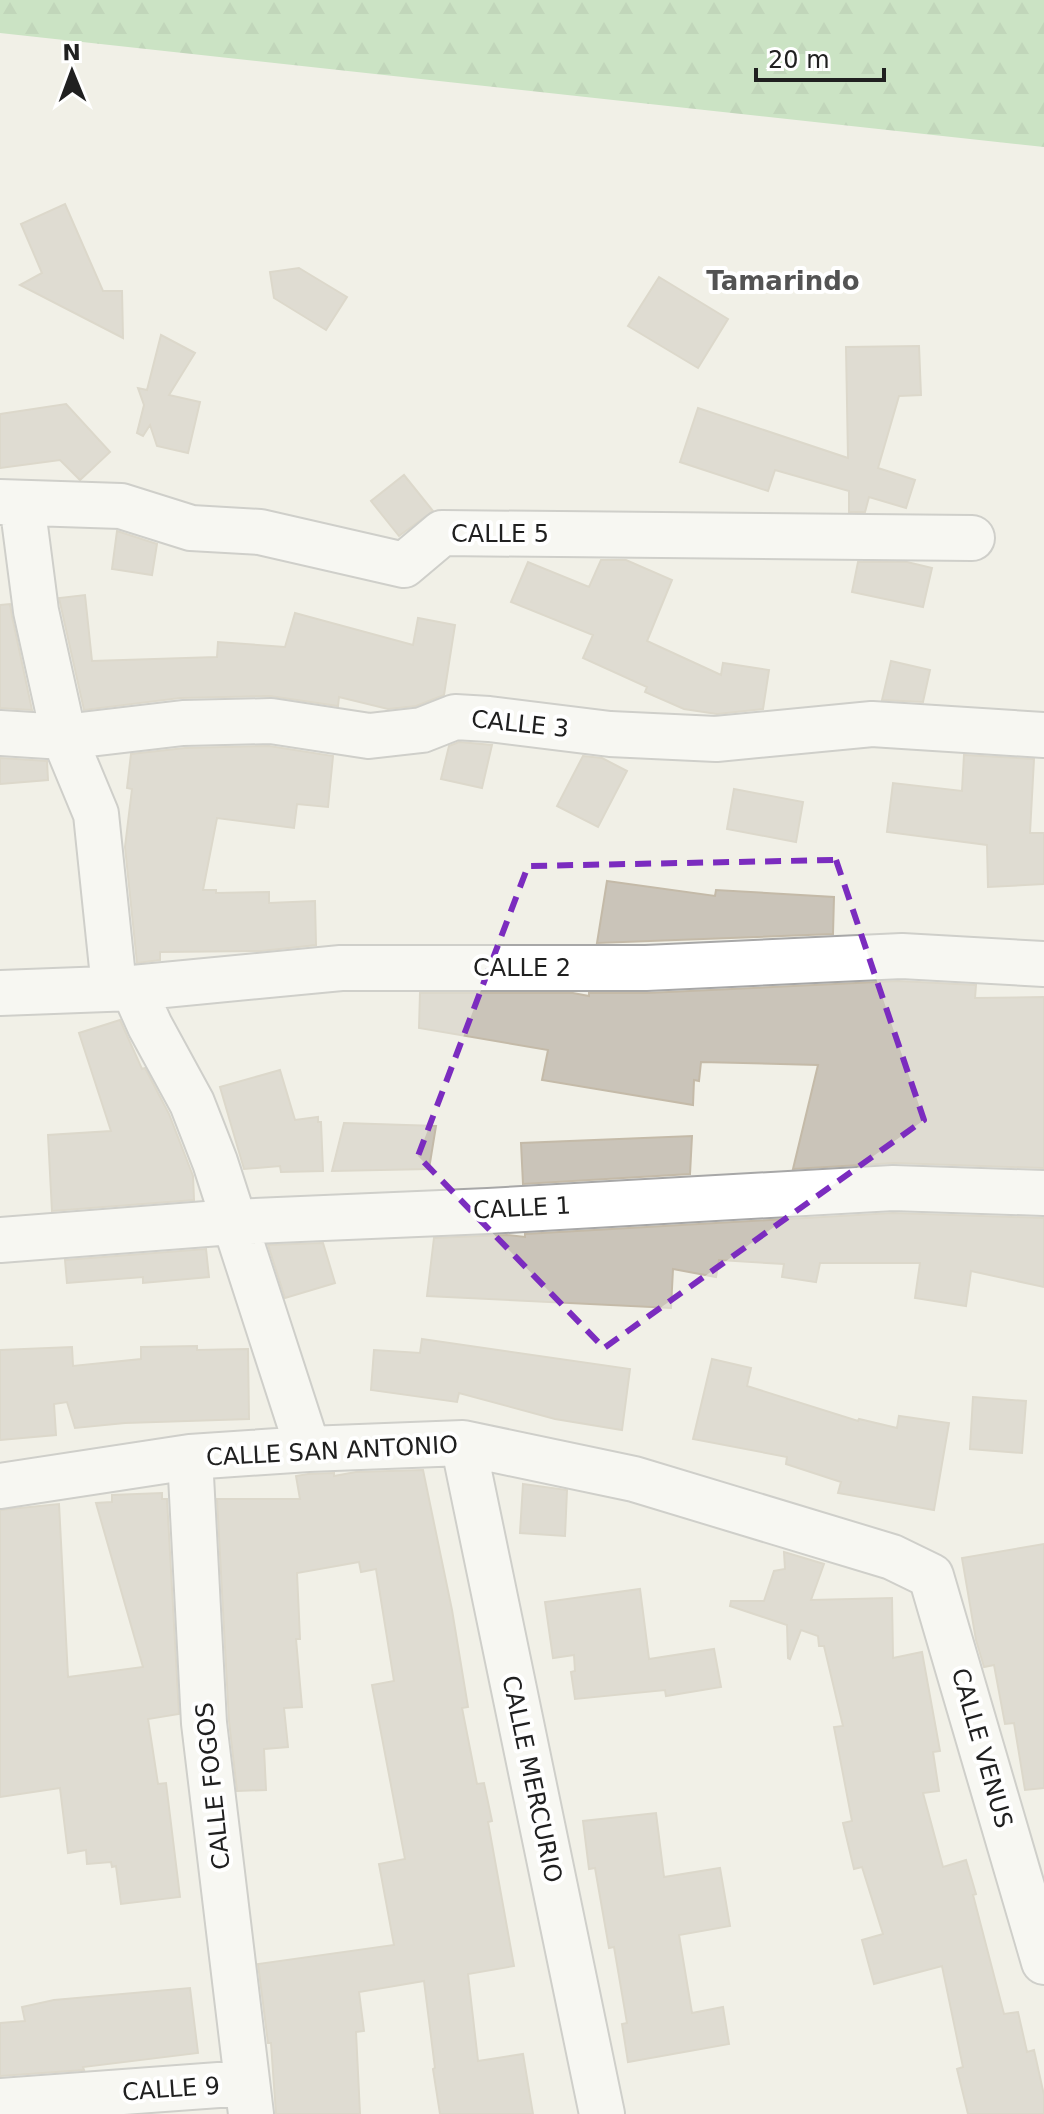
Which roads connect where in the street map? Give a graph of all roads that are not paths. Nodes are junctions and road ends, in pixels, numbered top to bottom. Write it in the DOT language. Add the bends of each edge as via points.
graph roads {
  1 [pos="11,502"];
  2 [pos="972,538"];
  3 [pos="0,733"];
  4 [pos="1044,735"];
  5 [pos="64,737"];
  6 [pos="1044,964"];
  7 [pos="123,987"];
  8 [pos="0,993"];
  9 [pos="1044,1193"];
  10 [pos="232,1222"];
  11 [pos="0,1240"];
  12 [pos="463,1443"];
  13 [pos="308,1449"];
  14 [pos="190,1457"];
  15 [pos="0,1486"];
  16 [pos="892,1557"];
  17 [pos="1044,1962"];
  18 [pos="249,2099"];
  19 [pos="0,2101"];
  20 [pos="602,2114"];
  1 -- 2 [label="street, CALLE 5" via="121,506 191,528 260,532 404,565 442,533"];
  1 -- 5 [label="street"];
  3 -- 5 [label="street, CALLE 3"];
  4 -- 5 [label="street, CALLE 3" via="872,724 716,739 455,717 422,730 369,736 271,721 183,723"];
  5 -- 7 [label="street" via="96,814"];
  6 -- 7 [label="street, CALLE 2" via="902,956 646,968 341,968"];
  7 -- 8 [label="street, CALLE 2"];
  7 -- 10 [label="street" via="192,1103"];
  9 -- 10 [label="street, CALLE 1" via="893,1188"];
  10 -- 11 [label="street, CALLE 1"];
  10 -- 13 [label="street"];
  12 -- 13 [label="street, CALLE SAN ANTONIO"];
  12 -- 16 [label="street, CALLE SAN ANTONIO" via="634,1479"];
  12 -- 20 [label="street, CALLE MERCURIO"];
  13 -- 14 [label="street, CALLE SAN ANTONIO"];
  14 -- 15 [label="street, CALLE SAN ANTONIO"];
  14 -- 18 [label="street, CALLE FOGOS" via="204,1723"];
  16 -- 17 [label="street, CALLE VENUS" via="931,1576"];
  18 -- 19 [label="street, CALLE 9"];
}
